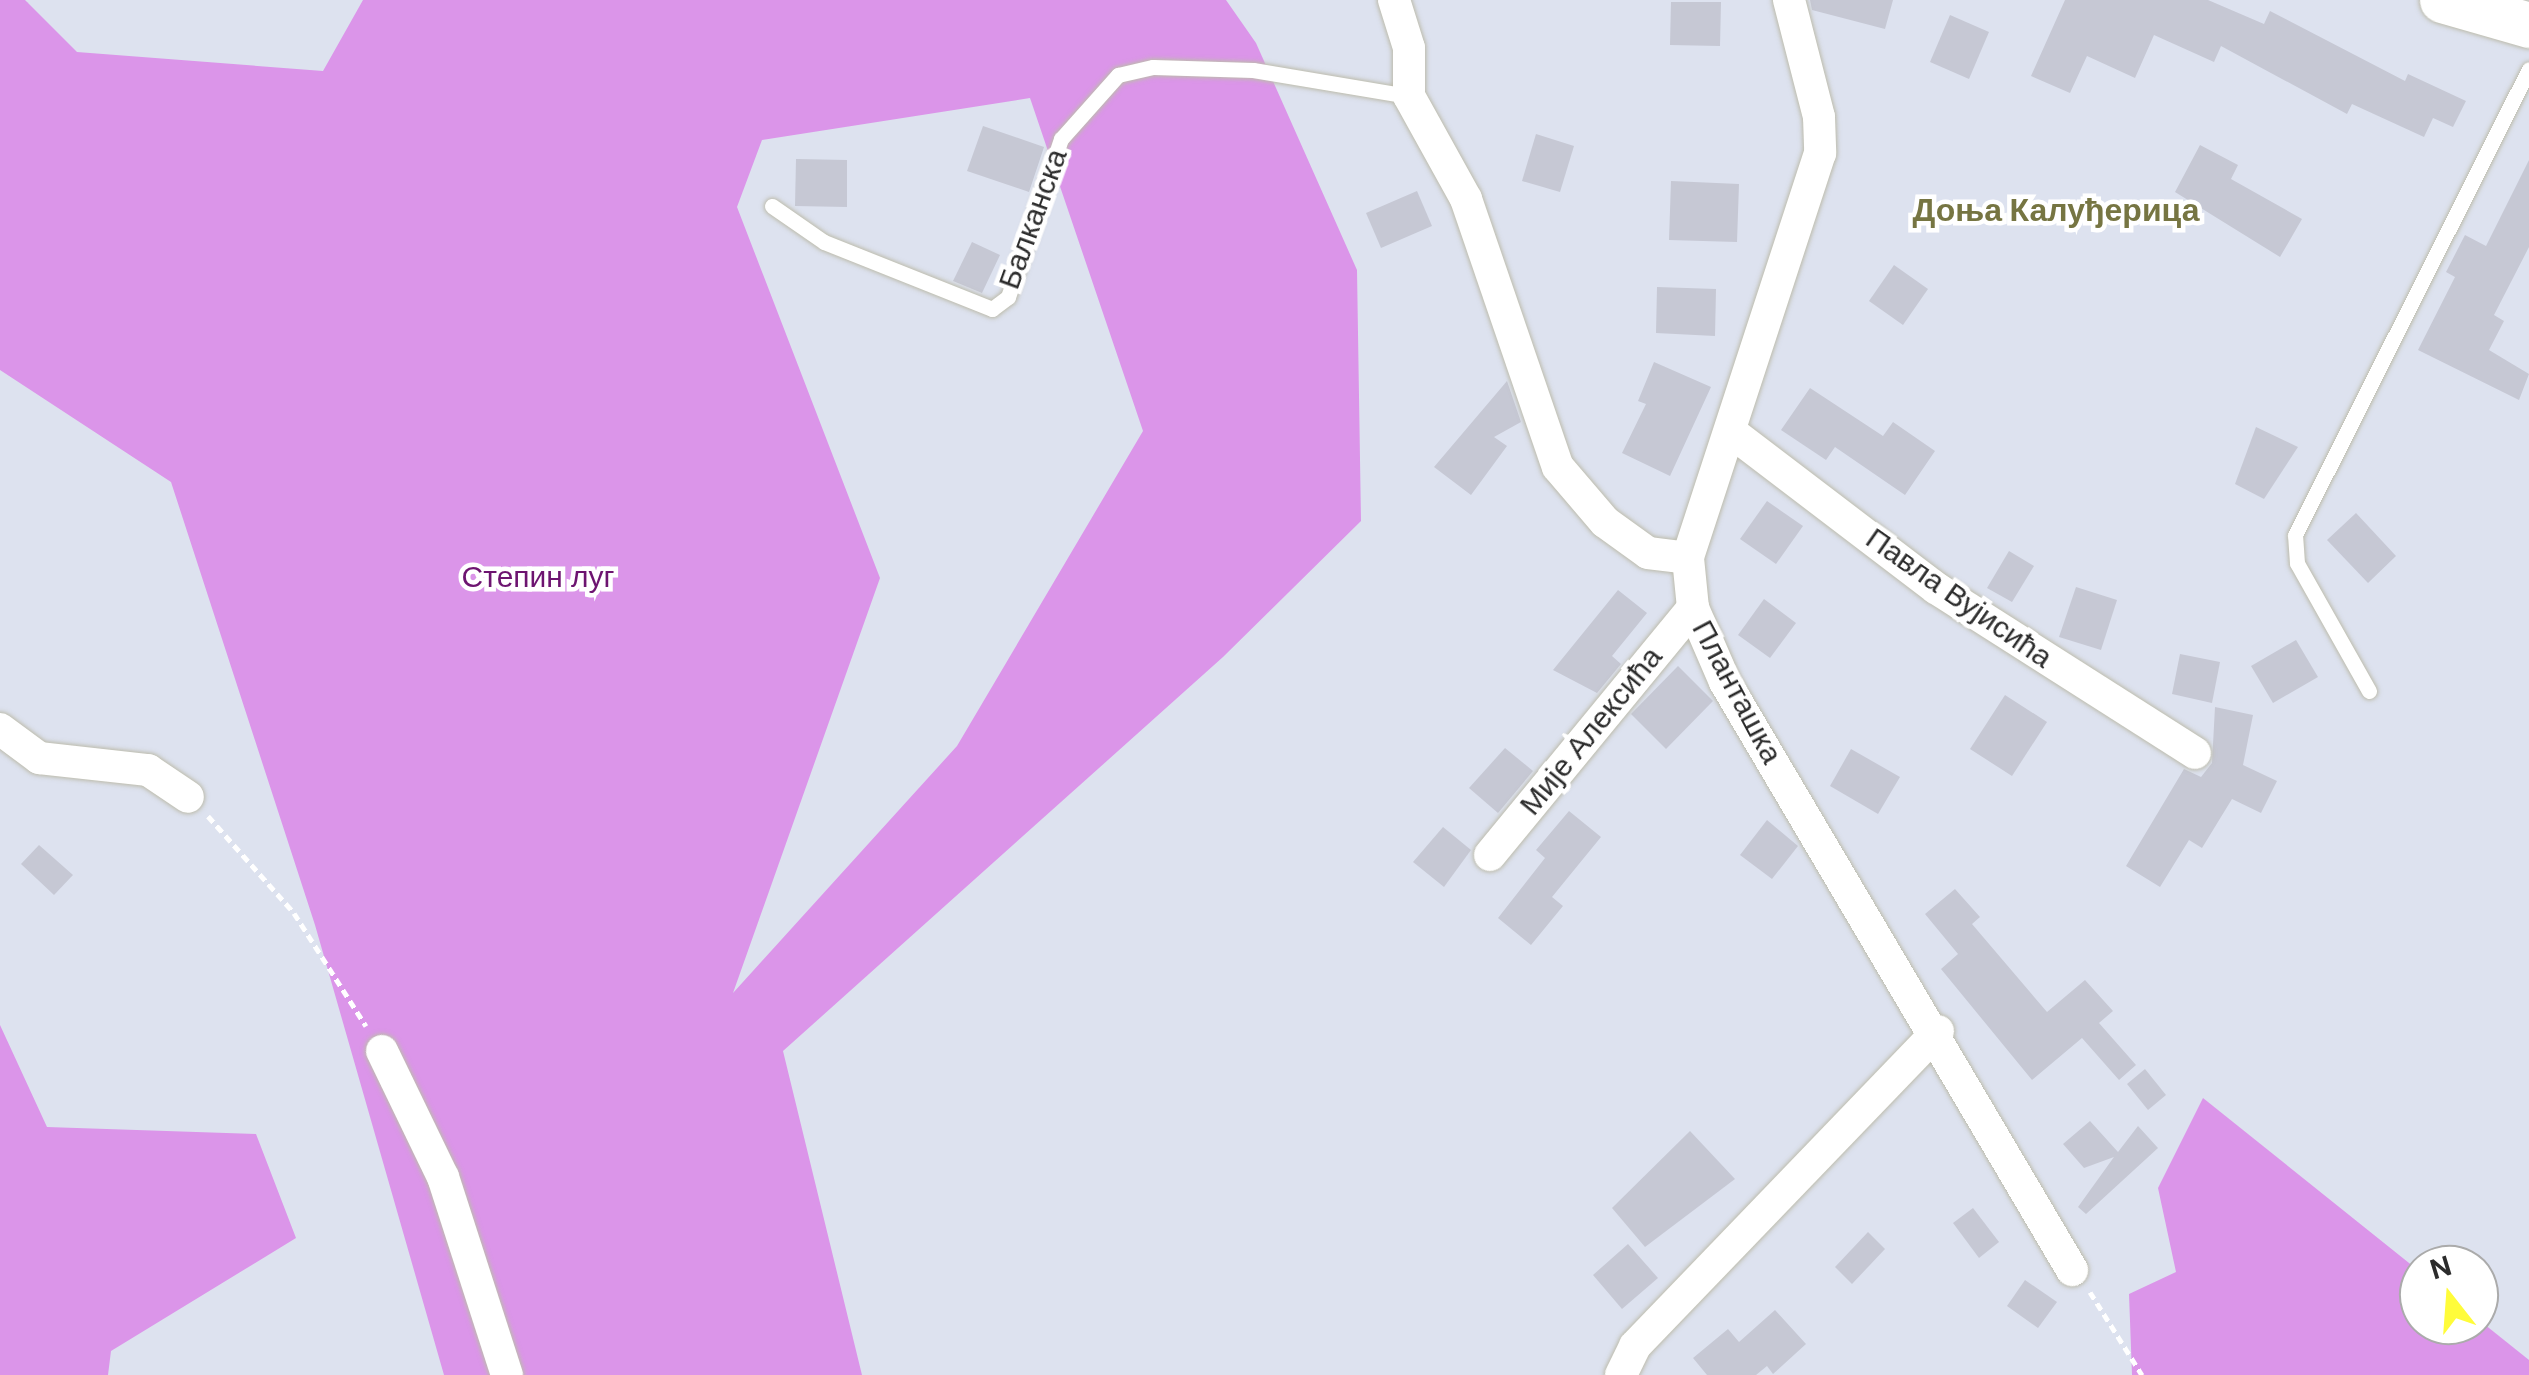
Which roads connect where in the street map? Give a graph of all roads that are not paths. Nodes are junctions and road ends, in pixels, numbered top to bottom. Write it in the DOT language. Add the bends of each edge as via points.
graph roads {
  1 [pos="1394,0"];
  2 [pos="1789,0"];
  3 [pos="2442,0"];
  4 [pos="2529,25"];
  5 [pos="2529,70"];
  6 [pos="1409,96"];
  7 [pos="772,206"];
  8 [pos="1731,432"];
  9 [pos="1688,558"];
  10 [pos="1693,608"];
  11 [pos="2369,691"];
  12 [pos="0,728"];
  13 [pos="2195,753"];
  14 [pos="188,797"];
  15 [pos="1490,855"];
  16 [pos="1938,1031"];
  17 [pos="382,1051"];
  18 [pos="2072,1270"];
  19 [pos="507,1375"];
  20 [pos="1621,1375"];
  1 -- 6 [label="street" via="1409,48"];
  2 -- 8 [label="street, Планташка" via="1815,98 1820,153"];
  3 -- 4 [label="street"];
  5 -- 11 [label="lane" via="2295,536 2298,563"];
  6 -- 7 [label="lane, Балканска" via="1253,70 1152,67 1118,75 1061,139 1008,297 992,309 824,242"];
  6 -- 9 [label="street" via="1466,199 1558,466 1605,522 1648,553"];
  8 -- 9 [label="street, Планташка"];
  8 -- 13 [label="street, Павла Вујисића" via="1936,588"];
  9 -- 10 [label="street, Планташка"];
  10 -- 15 [label="street, Мије Алексића"];
  10 -- 16 [label="street, Планташка" via="1725,682"];
  12 -- 14 [label="street" via="39,758 148,770"];
  16 -- 18 [label="street, Планташка"];
  16 -- 20 [label="street" via="1635,1346"];
  17 -- 19 [label="street" via="443,1178"];
}
